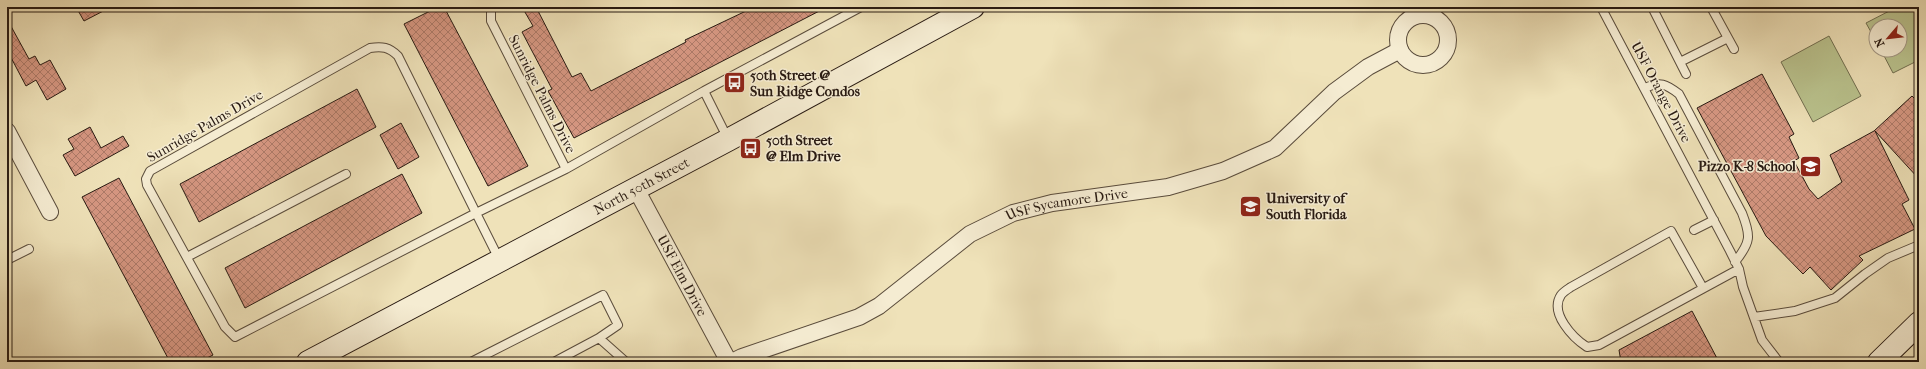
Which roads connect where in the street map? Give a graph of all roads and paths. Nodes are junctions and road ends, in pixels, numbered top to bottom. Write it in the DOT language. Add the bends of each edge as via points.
graph roads {
  1 [pos="491,7"];
  2 [pos="861,7"];
  3 [pos="973,7"];
  4 [pos="1601,7"];
  5 [pos="1652,7"];
  6 [pos="1711,7"];
  7 [pos="1728,38"];
  8 [pos="1734,49"];
  9 [pos="1400,50"];
  10 [pos="1680,62"];
  11 [pos="1686,74"];
  12 [pos="1645,88"];
  13 [pos="704,91"];
  14 [pos="7,131"];
  15 [pos="728,140"];
  16 [pos="566,169"];
  17 [pos="346,174"];
  18 [pos="636,189"];
  19 [pos="50,212"];
  20 [pos="476,213"];
  21 [pos="1714,220"];
  22 [pos="1694,230"];
  23 [pos="1919,245"];
  24 [pos="29,249"];
  25 [pos="187,257"];
  26 [pos="7,260"];
  27 [pos="500,260"];
  28 [pos="1737,265"];
  29 [pos="1703,288"];
  30 [pos="1754,317"];
  31 [pos="1919,323"];
  32 [pos="599,338"];
  33 [pos="308,362"];
  34 [pos="471,362"];
  35 [pos="554,362"];
  36 [pos="626,362"];
  37 [pos="729,362"];
  38 [pos="732,362"];
  39 [pos="1779,362"];
  40 [pos="1879,362"];
  1 -- 16 [label="lane, Sunridge Palms Drive" via="491,20"];
  2 -- 13 [label="lane, Sunridge Palms Drive"];
  3 -- 15 [label="street, North 50th Street"];
  4 -- 12 [label="lane, USF Orange Drive"];
  5 -- 10 [label="lane"];
  6 -- 7 [label="lane"];
  7 -- 8 [label="lane"];
  7 -- 10 [label="lane"];
  9 -- 38 [label="street, USF Sycamore Drive" via="1334,92 1275,148 1223,171 1168,188 1052,204 1013,213 970,234 879,306 859,317"];
  10 -- 11 [label="lane"];
  12 -- 21 [label="lane, USF Orange Drive"];
  12 -- 28 [label="lane" via="1663,84 1678,94 1742,213 1747,226 1748,244"];
  13 -- 15 [label="lane"];
  13 -- 16 [label="lane, Sunridge Palms Drive"];
  14 -- 19 [label="street"];
  15 -- 18 [label="street, North 50th Street"];
  16 -- 20 [label="lane, Sunridge Palms Drive"];
  17 -- 25 [label="lane"];
  18 -- 27 [label="street, North 50th Street"];
  18 -- 37 [label="street, USF Elm Drive"];
  20 -- 25 [label="lane, Sunridge Palms Drive" via="235,337 225,327"];
  20 -- 25 [label="lane, Sunridge Palms Drive" via="398,56 391,49 380,46 370,48 150,171 146,179 147,185"];
  20 -- 27 [label="lane"];
  21 -- 22 [label="lane"];
  21 -- 28 [label="lane, USF Orange Drive"];
  23 -- 30 [label="lane" via="1888,258 1835,298 1795,311"];
  24 -- 26 [label="lane"];
  27 -- 33 [label="street, North 50th Street"];
  28 -- 29 [label="lane"];
  28 -- 30 [label="lane, USF Orange Drive"];
  29 -- 29 [label="lane" via="1599,345 1587,347 1566,329 1558,305 1561,295 1571,287 1671,231"];
  30 -- 39 [label="lane, USF Orange Drive" via="1762,340"];
  31 -- 40 [label="street"];
  32 -- 34 [label="lane" via="618,325 603,295"];
  32 -- 35 [label="lane"];
  32 -- 36 [label="lane"];
}
